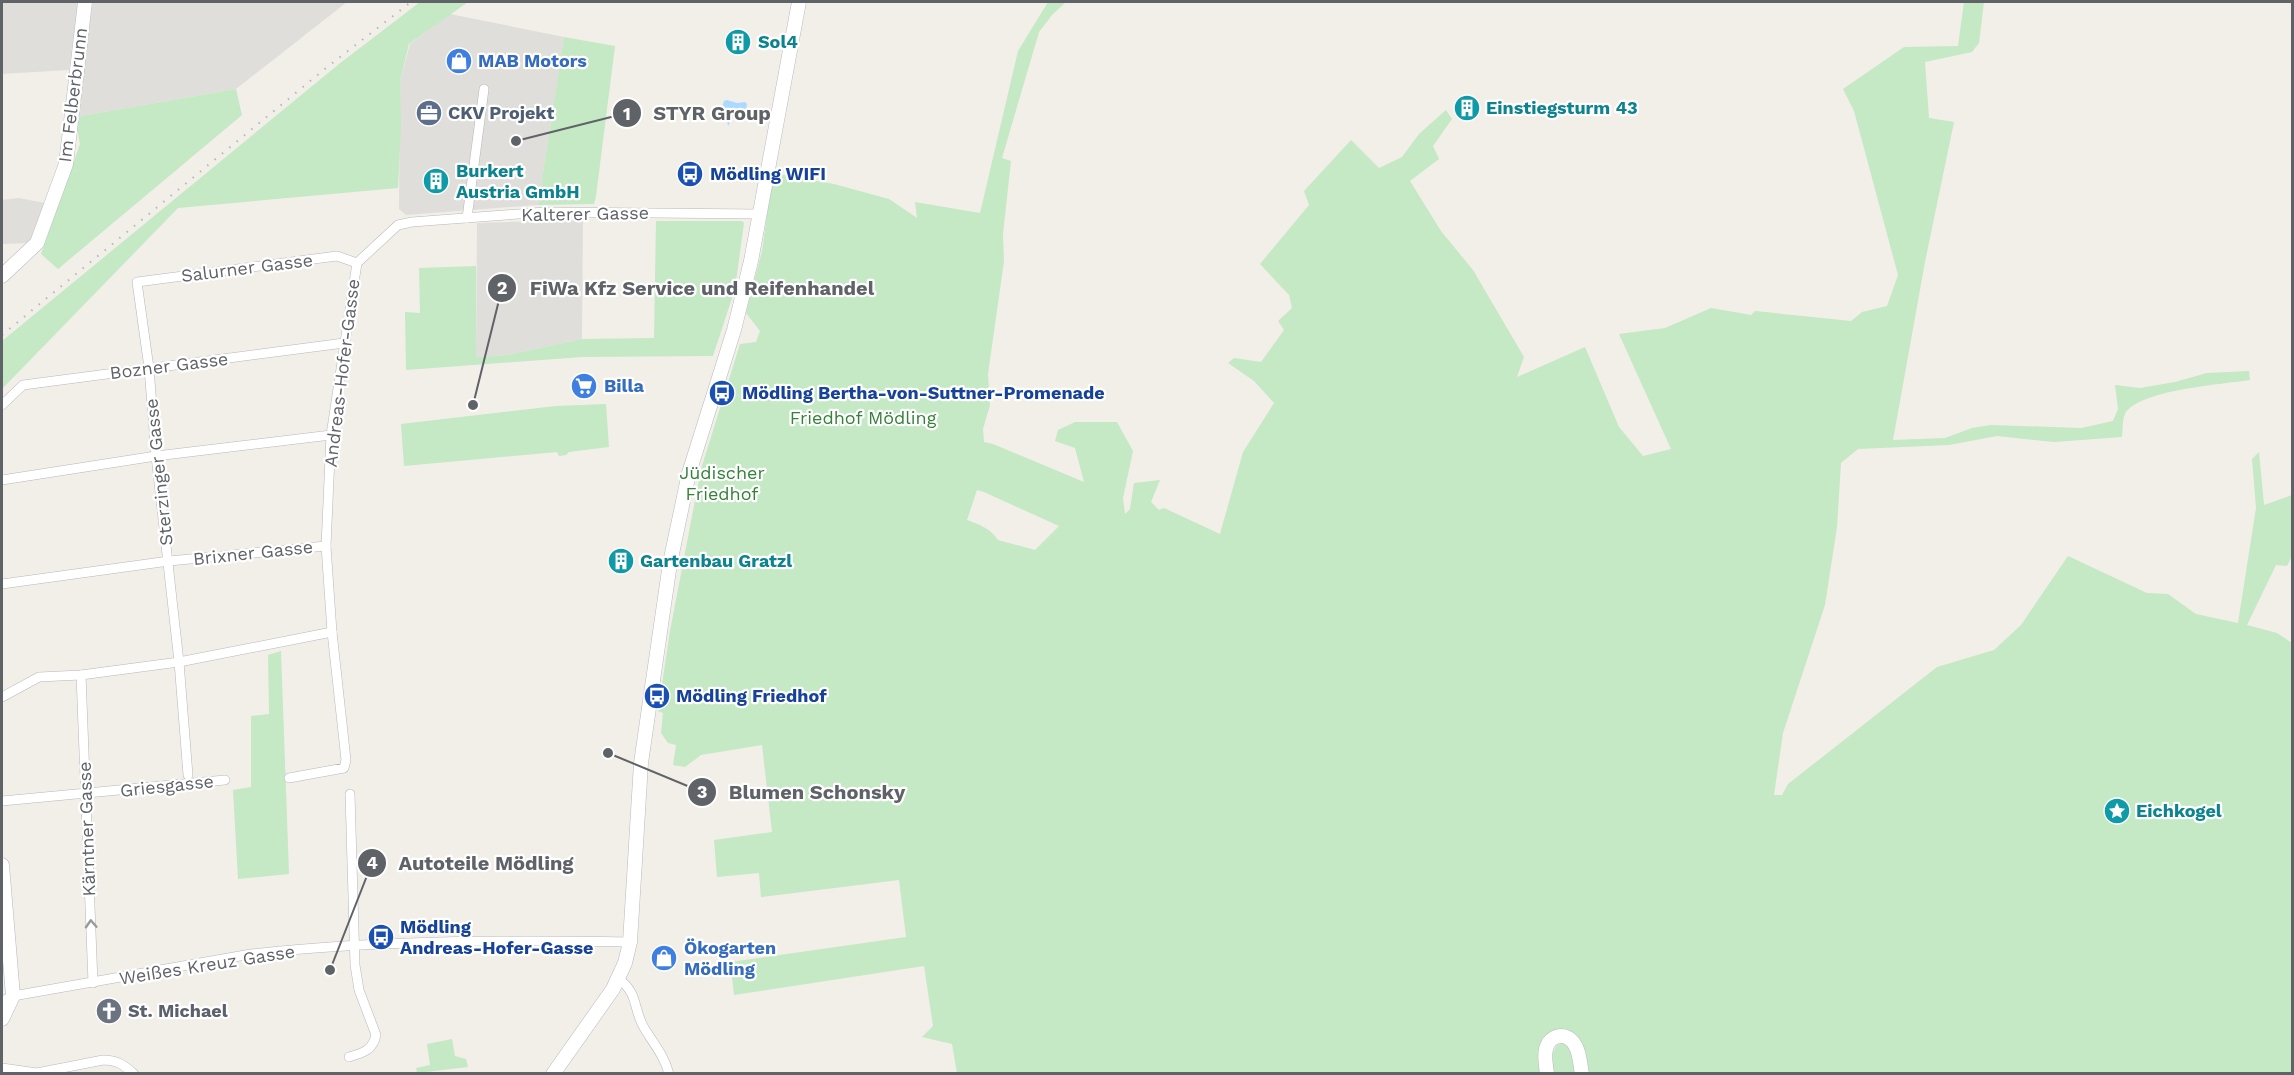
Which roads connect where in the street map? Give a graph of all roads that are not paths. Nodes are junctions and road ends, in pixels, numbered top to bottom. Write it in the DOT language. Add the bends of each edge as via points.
graph roads {
  1 [pos="85,2"];
  2 [pos="799,2"];
  3 [pos="484,89"];
  4 [pos="759,214"];
  5 [pos="467,218"];
  6 [pos="412,222"];
  7 [pos="357,263"];
  8 [pos="2,276"];
  9 [pos="136,282"];
  10 [pos="344,343"];
  11 [pos="149,368"];
  12 [pos="2,405"];
  13 [pos="331,435"];
  14 [pos="156,456"];
  15 [pos="2,480"];
  16 [pos="326,546"];
  17 [pos="169,561"];
  18 [pos="2,584"];
  19 [pos="332,632"];
  20 [pos="179,662"];
  21 [pos="81,675"];
  22 [pos="2,697"];
  23 [pos="188,774"];
  24 [pos="289,778"];
  25 [pos="225,780"];
  26 [pos="84,794"];
  27 [pos="350,794"];
  28 [pos="2,801"];
  29 [pos="2,865"];
  30 [pos="3,898"];
  31 [pos="630,942"];
  32 [pos="354,945"];
  33 [pos="619,978"];
  34 [pos="93,983"];
  35 [pos="7,999"];
  36 [pos="2,1019"];
  37 [pos="350,1057"];
  38 [pos="2,1068"];
  39 [pos="135,1074"];
  40 [pos="553,1074"];
  41 [pos="669,1074"];
  42 [pos="1547,1074"];
  43 [pos="1582,1074"];
  1 -- 8 [label="street, Im Felberbrunn" via="66,164 37,243"];
  2 -- 4 [label="street"];
  3 -- 5 [label="street"];
  4 -- 5 [label="street, Kalterer Gasse" via="545,212"];
  4 -- 31 [label="street" via="734,330 688,473 670,563 641,763"];
  5 -- 6 [label="street, Kalterer Gasse"];
  6 -- 7 [label="street, Andreas-Hofer-Gasse" via="398,225"];
  7 -- 9 [label="street, Salurner Gasse" via="337,256"];
  7 -- 10 [label="street, Andreas-Hofer-Gasse"];
  9 -- 11 [label="street, Sterzinger Gasse"];
  10 -- 11 [label="street, Bozner Gasse"];
  10 -- 13 [label="street, Andreas-Hofer-Gasse"];
  11 -- 12 [label="street, Bozner Gasse" via="23,385"];
  11 -- 14 [label="street, Sterzinger Gasse"];
  13 -- 14 [label="street"];
  13 -- 16 [label="street, Andreas-Hofer-Gasse"];
  14 -- 15 [label="street"];
  14 -- 17 [label="street, Sterzinger Gasse"];
  16 -- 17 [label="street, Brixner Gasse"];
  16 -- 19 [label="street, Andreas-Hofer-Gasse"];
  17 -- 18 [label="street, Brixner Gasse"];
  17 -- 20 [label="street, Sterzinger Gasse"];
  19 -- 20 [label="street"];
  19 -- 24 [label="street, Andreas-Hofer-Gasse" via="344,768"];
  20 -- 21 [label="street"];
  20 -- 23 [label="street, Sterzinger Gasse"];
  21 -- 22 [label="street" via="39,677"];
  21 -- 26 [label="street, Kärntner Gasse"];
  25 -- 26 [label="street, Griesgasse"];
  26 -- 28 [label="street, Griesgasse"];
  34 -- 26 [label="street, Kärntner Gasse, one-way"];
  27 -- 32 [label="street"];
  29 -- 30 [label="street"];
  30 -- 35 [label="street"];
  31 -- 32 [label="street, Weißes Kreuz Gasse"];
  31 -- 33 [label="street"];
  32 -- 34 [label="street, Weißes Kreuz Gasse" via="251,954"];
  32 -- 37 [label="street" via="359,990 376,1035 364,1053"];
  33 -- 40 [label="street"];
  33 -- 41 [label="street" via="631,989 641,1022 665,1058"];
  34 -- 35 [label="street, Weißes Kreuz Gasse"];
  35 -- 36 [label="street"];
  38 -- 39 [label="street" via="37,1073 111,1060"];
  42 -- 43 [label="street" via="1546,1047 1561,1036 1577,1047"];
}
